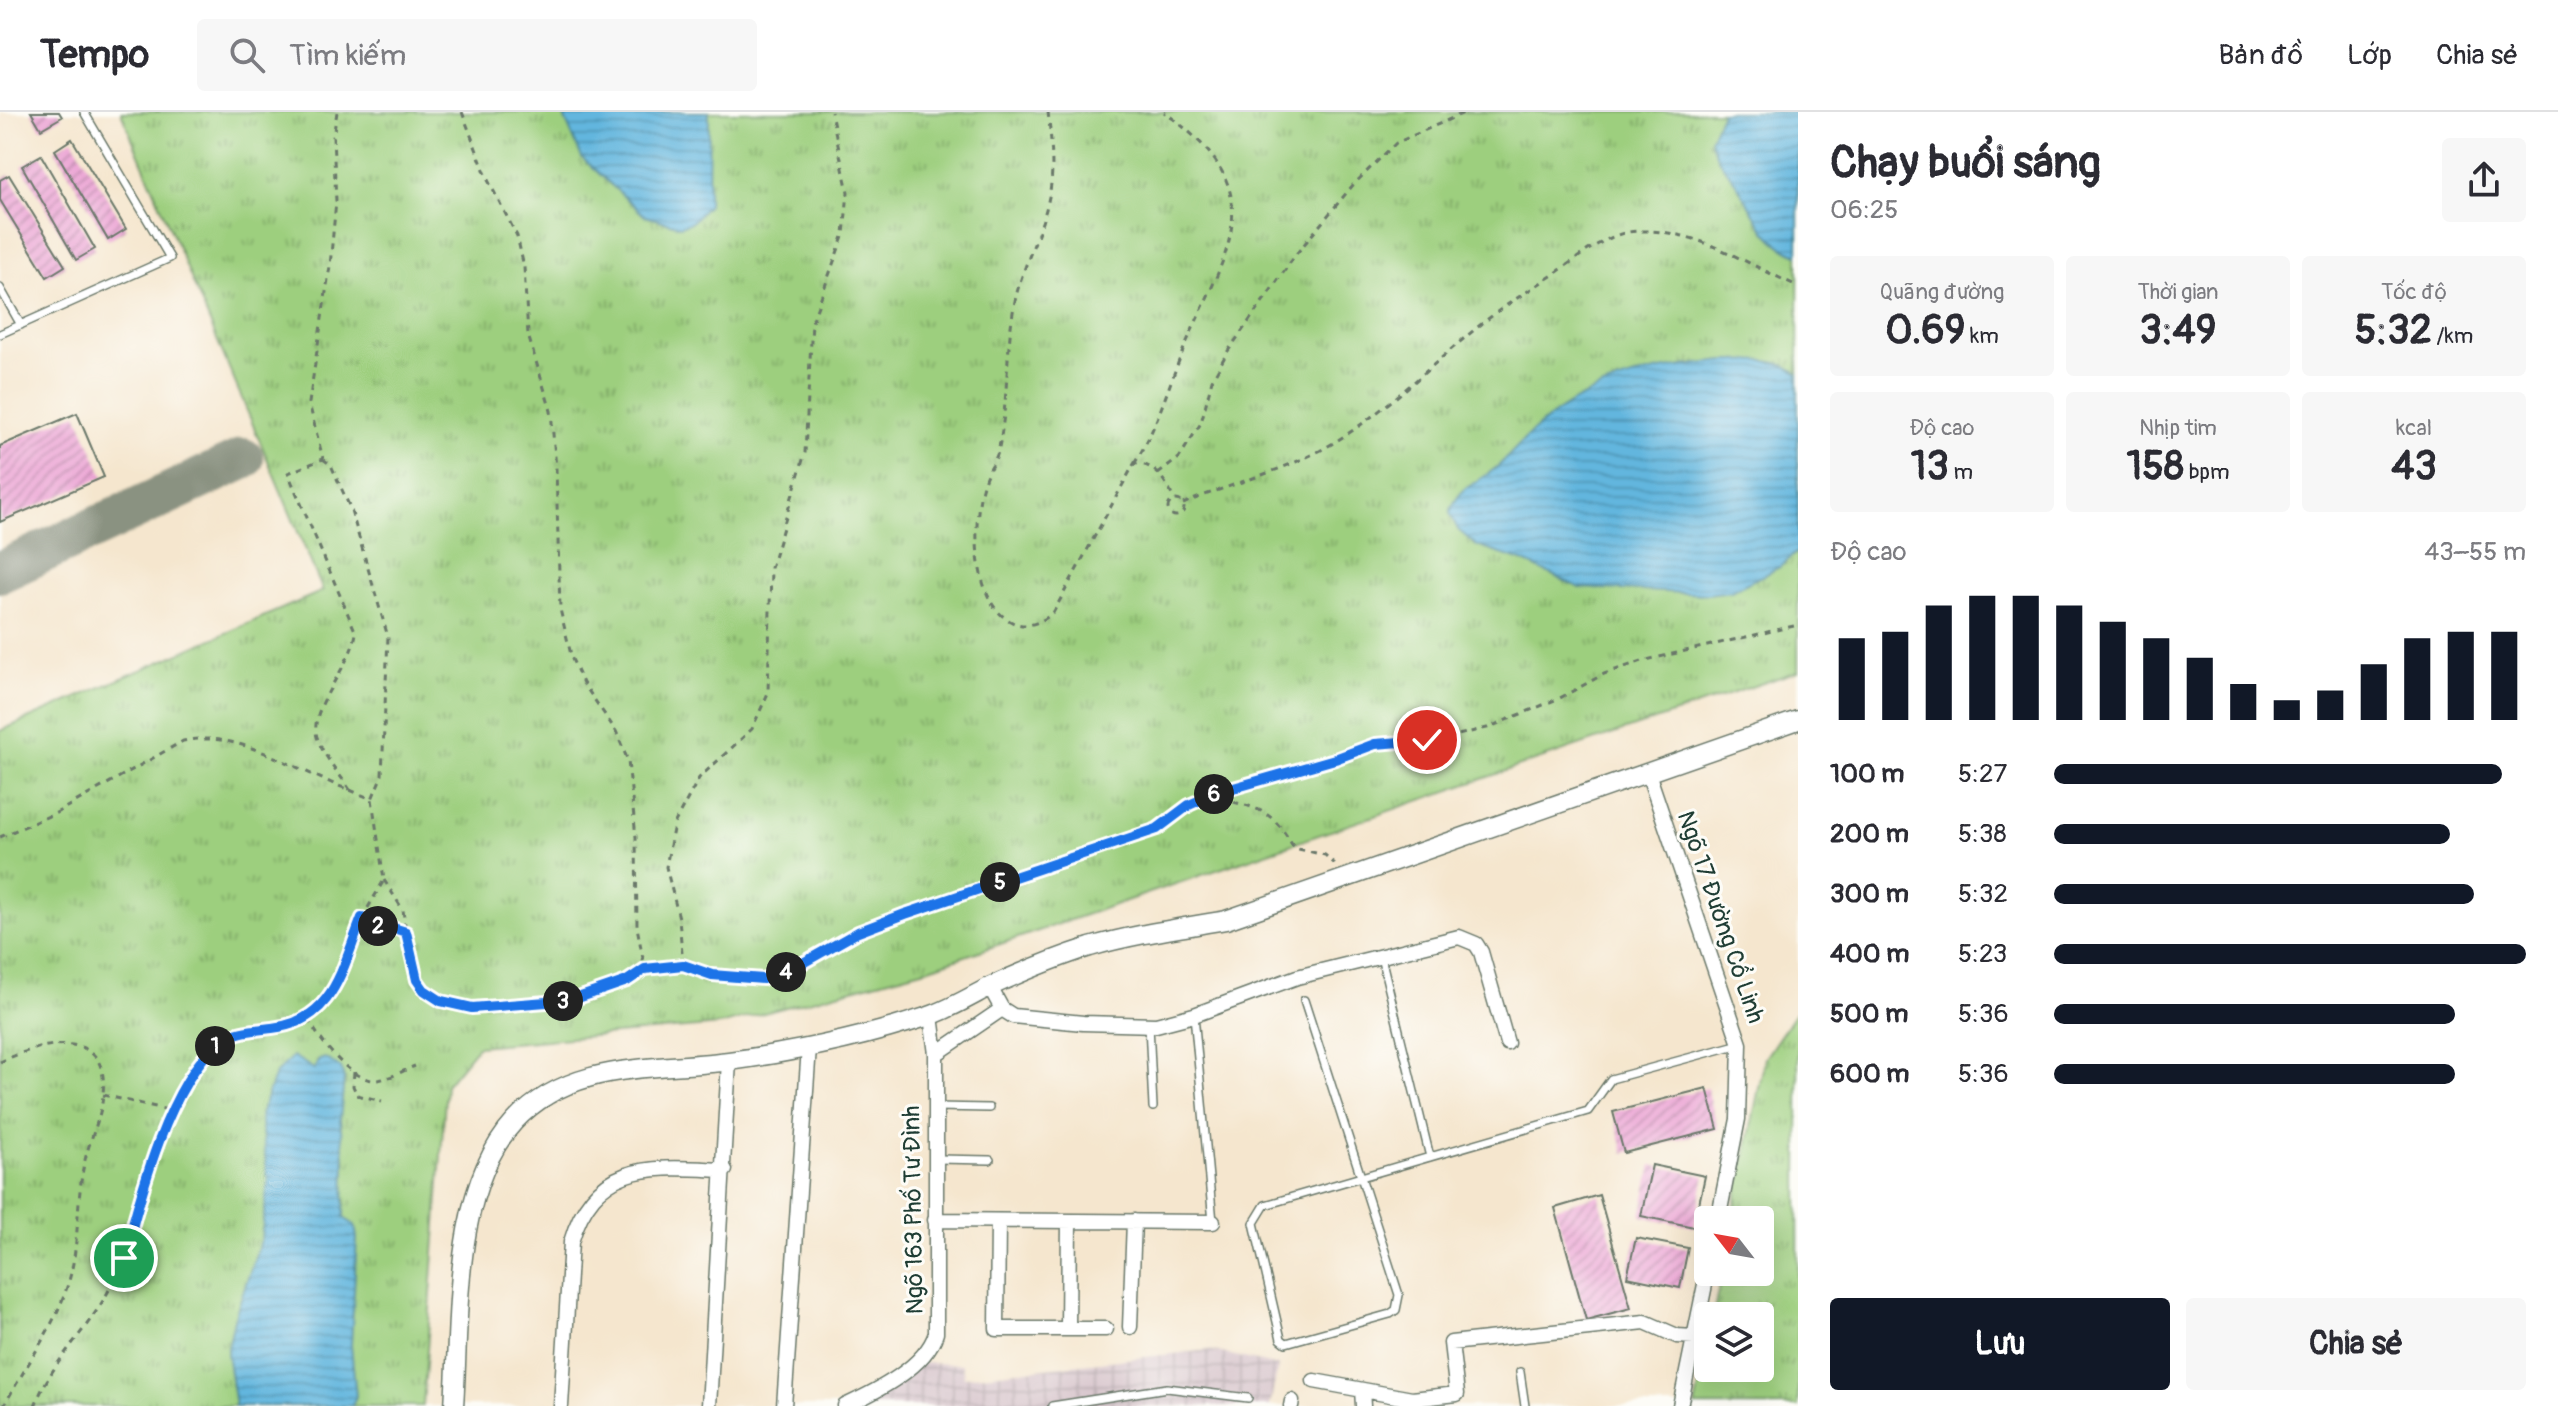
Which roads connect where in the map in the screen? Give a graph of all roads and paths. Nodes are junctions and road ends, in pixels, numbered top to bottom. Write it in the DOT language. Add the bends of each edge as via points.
graph roads {
  1 [pos="84,112"];
  2 [pos="337,112"];
  3 [pos="462,112"];
  4 [pos="831,112"];
  5 [pos="1048,112"];
  6 [pos="1164,112"];
  7 [pos="1466,112"];
  8 [pos="1798,286"];
  9 [pos="0,288"];
  10 [pos="21,325"];
  11 [pos="0,334"];
  12 [pos="323,459"];
  13 [pos="1134,464"];
  14 [pos="1158,474"];
  15 [pos="1174,500"];
  16 [pos="1183,504"];
  17 [pos="1798,625"];
  18 [pos="1798,720"];
  19 [pos="1648,773"];
  20 [pos="350,790"];
  21 [pos="1210,796"];
  22 [pos="372,799"];
  23 [pos="0,837"];
  24 [pos="1335,864"];
  25 [pos="384,880"];
  26 [pos="362,918"];
  27 [pos="406,932"];
  28 [pos="1381,956"];
  29 [pos="683,965"];
  30 [pos="645,969"];
  31 [pos="990,987"];
  32 [pos="1304,1000"];
  33 [pos="1002,1009"];
  34 [pos="1194,1015"];
  35 [pos="931,1016"];
  36 [pos="308,1019"];
  37 [pos="1149,1025"];
  38 [pos="1507,1043"];
  39 [pos="1740,1044"];
  40 [pos="809,1047"];
  41 [pos="936,1054"];
  42 [pos="729,1061"];
  43 [pos="0,1062"];
  44 [pos="415,1066"];
  45 [pos="354,1072"];
  46 [pos="103,1095"];
  47 [pos="382,1101"];
  48 [pos="934,1107"];
  49 [pos="1153,1107"];
  50 [pos="989,1108"];
  51 [pos="173,1111"];
  52 [pos="1430,1157"];
  53 [pos="935,1159"];
  54 [pos="990,1160"];
  55 [pos="725,1170"];
  56 [pos="1363,1178"];
  57 [pos="1721,1206"];
  58 [pos="935,1220"];
  59 [pos="998,1221"];
  60 [pos="1069,1221"];
  61 [pos="1134,1221"];
  62 [pos="1213,1222"];
  63 [pos="1130,1327"];
  64 [pos="1068,1329"];
  65 [pos="1106,1329"];
  66 [pos="1694,1337"];
  67 [pos="1520,1372"];
  68 [pos="1314,1381"];
  69 [pos="1362,1390"];
  70 [pos="1248,1398"];
  71 [pos="1102,1402"];
  72 [pos="4,1406"];
  73 [pos="35,1406"];
  74 [pos="454,1406"];
  75 [pos="561,1406"];
  76 [pos="709,1406"];
  77 [pos="784,1406"];
  78 [pos="845,1406"];
  79 [pos="1052,1406"];
  80 [pos="1363,1406"];
  81 [pos="1525,1406"];
  82 [pos="1680,1406"];
  1 -- 10 [label="lane" via="170,258"];
  2 -- 12 [label="path" via="330,266 309,403"];
  3 -- 30 [label="path" via="517,236 524,267 528,335 551,411 560,609 577,671 616,731 628,761 636,824 637,927"];
  4 -- 29 [label="path" via="848,192 844,234 812,322 805,453 771,568 768,693 752,729 699,778 674,824 666,867 679,918"];
  5 -- 13 [label="path" via="1051,189 1016,298 997,456 985,480 976,531 977,556 995,610 1026,627 1053,613"];
  6 -- 13 [label="path" via="1202,142 1234,199 1222,270"];
  7 -- 14 [label="path" via="1396,143 1353,185 1228,351 1212,380 1201,423 1179,458"];
  8 -- 16 [label="path" via="1732,252 1679,236 1636,231 1609,237 1497,312 1333,444"];
  9 -- 10 [label="lane"];
  10 -- 11 [label="lane"];
  12 -- 20 [label="path" via="288,473 356,633 345,669 315,720 321,747"];
  12 -- 22 [label="path" via="331,465 351,510 388,637 382,775"];
  13 -- 14 [label="path" via="1148,465"];
  14 -- 15 [label="path"];
  15 -- 16 [label="path"];
  15 -- 16 [label="path" via="1169,508 1175,515 1182,513"];
  17 -- 21 [label="path" via="1642,661 1487,728 1375,744"];
  18 -- 19 [label="street"];
  19 -- 31 [label="street" via="1226,920 1088,948"];
  19 -- 39 [label="street, Ngõ 17 Đường Cổ Linh"];
  20 -- 22 [label="path"];
  20 -- 23 [label="path" via="238,744 203,737 183,741 56,813"];
  21 -- 24 [label="path" via="1263,812 1285,828 1294,848 1325,855"];
  21 -- 29 [label="path" via="1157,829 858,932 785,973 742,980"];
  22 -- 25 [label="path"];
  25 -- 26 [label="path"];
  25 -- 27 [label="path" via="403,910"];
  26 -- 27 [label="path"];
  26 -- 36 [label="path" via="347,966"];
  27 -- 30 [label="path" via="417,980 424,990 456,1005 490,1008 572,1000 627,981"];
  28 -- 34 [label="street" via="1297,977"];
  28 -- 38 [label="street" via="1459,937 1476,944"];
  28 -- 52 [label="lane"];
  29 -- 30 [label="path"];
  31 -- 33 [label="street"];
  31 -- 35 [label="street"];
  32 -- 56 [label="lane"];
  33 -- 37 [label="street" via="1013,1016"];
  33 -- 41 [label="street"];
  34 -- 37 [label="street"];
  34 -- 62 [label="lane"];
  35 -- 40 [label="street"];
  35 -- 41 [label="street, Ngõ 163 Phố Tư Đình"];
  36 -- 45 [label="path"];
  36 -- 51 [label="path" via="222,1039"];
  37 -- 49 [label="lane"];
  39 -- 52 [label="lane" via="1611,1079 1588,1111"];
  39 -- 57 [label="street, Ngõ 17 Đường Cổ Linh" via="1738,1119"];
  40 -- 42 [label="street"];
  40 -- 77 [label="street"];
  41 -- 48 [label="street, Ngõ 163 Phố Tư Đình"];
  42 -- 55 [label="street"];
  42 -- 74 [label="street" via="584,1077 560,1087 515,1122 485,1165 472,1199"];
  43 -- 46 [label="path" via="55,1044 83,1046 99,1065"];
  44 -- 45 [label="path" via="373,1080"];
  45 -- 47 [label="path" via="357,1095"];
  46 -- 51 [label="path"];
  46 -- 72 [label="path" via="84,1164 80,1232 67,1289"];
  48 -- 50 [label="lane"];
  48 -- 53 [label="street, Ngõ 163 Phố Tư Đình"];
  51 -- 73 [label="path" via="143,1185 114,1281 48,1377"];
  52 -- 56 [label="lane"];
  53 -- 54 [label="lane"];
  53 -- 58 [label="street, Ngõ 163 Phố Tư Đình"];
  55 -- 75 [label="street" via="632,1172 607,1181 591,1197 571,1242"];
  55 -- 76 [label="street"];
  56 -- 56 [label="lane" via="1265,1205 1255,1217 1286,1343 1396,1310 1399,1295"];
  58 -- 59 [label="street"];
  58 -- 78 [label="street, Ngõ 163 Phố Tư Đình" via="935,1338 893,1378"];
  59 -- 60 [label="street"];
  59 -- 64 [label="street" via="997,1329"];
  60 -- 61 [label="street"];
  60 -- 64 [label="street"];
  61 -- 62 [label="street"];
  61 -- 63 [label="street"];
  64 -- 65 [label="street"];
  66 -- 69 [label="street" via="1677,1336 1645,1322 1451,1343 1457,1394 1412,1399"];
  66 -- 82 [label="street"];
  67 -- 81 [label="lane"];
  68 -- 69 [label="street"];
  69 -- 80 [label="street"];
  70 -- 71 [label="lane" via="1185,1388"];
  71 -- 79 [label="lane"];
}
